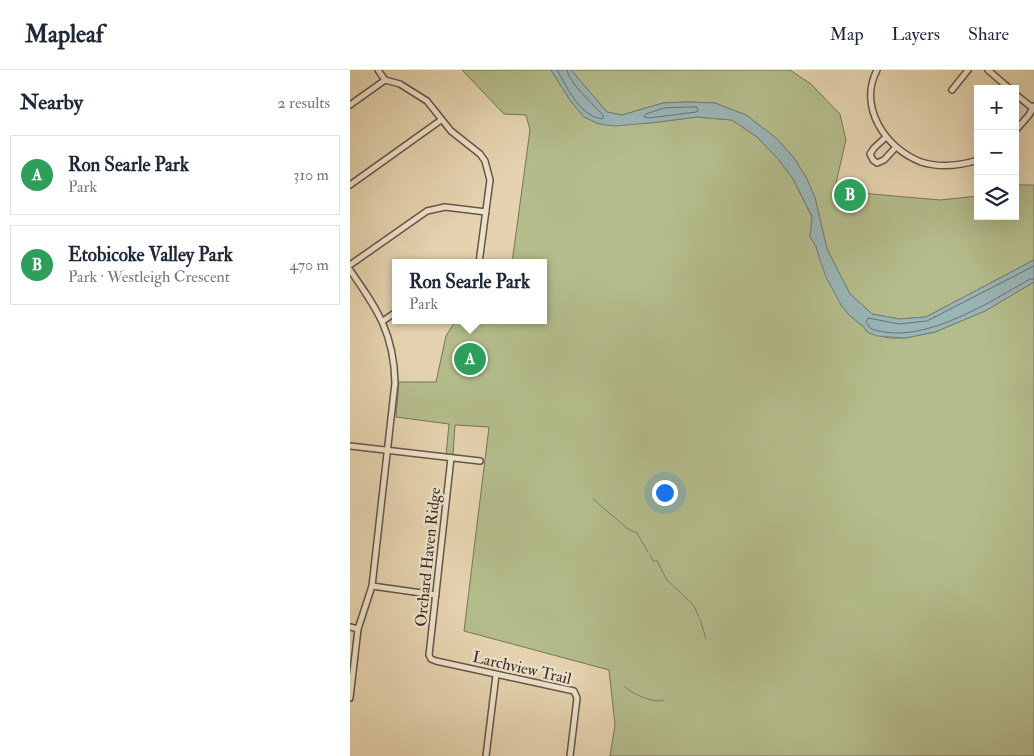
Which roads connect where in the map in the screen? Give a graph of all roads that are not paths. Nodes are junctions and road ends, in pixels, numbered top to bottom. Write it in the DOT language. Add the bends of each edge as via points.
graph roads {
  1 [pos="378,70"];
  2 [pos="877,70"];
  3 [pos="968,70"];
  4 [pos="988,70"];
  5 [pos="385,80"];
  6 [pos="1005,85"];
  7 [pos="952,90"];
  8 [pos="1019,97"];
  9 [pos="350,105"];
  10 [pos="1033,108"];
  11 [pos="441,120"];
  12 [pos="1016,130"];
  13 [pos="886,137"];
  14 [pos="896,147"];
  15 [pos="974,161"];
  16 [pos="350,185"];
  17 [pos="486,212"];
  18 [pos="480,259"];
  19 [pos="350,265"];
  20 [pos="350,270"];
  21 [pos="392,315"];
  22 [pos="383,321"];
  23 [pos="350,446"];
  24 [pos="386,452"];
  25 [pos="451,458"];
  26 [pos="480,461"];
  27 [pos="372,586"];
  28 [pos="436,595"];
  29 [pos="350,627"];
  30 [pos="358,629"];
  31 [pos="430,658"];
  32 [pos="496,675"];
  33 [pos="350,698"];
  34 [pos="486,756"];
  35 [pos="570,756"];
  1 -- 5 [label="street"];
  2 -- 13 [label="street" via="871,87 871,101 874,116"];
  3 -- 7 [label="street"];
  4 -- 6 [label="street"];
  5 -- 9 [label="street"];
  5 -- 11 [label="street" via="421,96"];
  8 -- 10 [label="street"];
  10 -- 12 [label="street"];
  11 -- 16 [label="street"];
  11 -- 17 [label="street" via="485,161 490,180"];
  13 -- 14 [label="street"];
  13 -- 14 [label="street" via="870,154 873,160 877,163 884,160"];
  14 -- 15 [label="street" via="922,162 955,166"];
  17 -- 18 [label="street"];
  17 -- 19 [label="street" via="446,207 427,212"];
  20 -- 22 [label="street"];
  21 -- 22 [label="street"];
  22 -- 24 [label="street" via="395,383"];
  23 -- 24 [label="street"];
  24 -- 25 [label="street"];
  24 -- 27 [label="street"];
  25 -- 26 [label="street"];
  25 -- 28 [label="street, Orchard Haven Ridge"];
  27 -- 28 [label="street"];
  27 -- 30 [label="street"];
  28 -- 31 [label="street, Orchard Haven Ridge" via="428,650"];
  29 -- 30 [label="street"];
  30 -- 33 [label="street"];
  31 -- 32 [label="street, Larchview Trail"];
  32 -- 34 [label="street"];
  32 -- 35 [label="street, Larchview Trail" via="575,692"];
}
